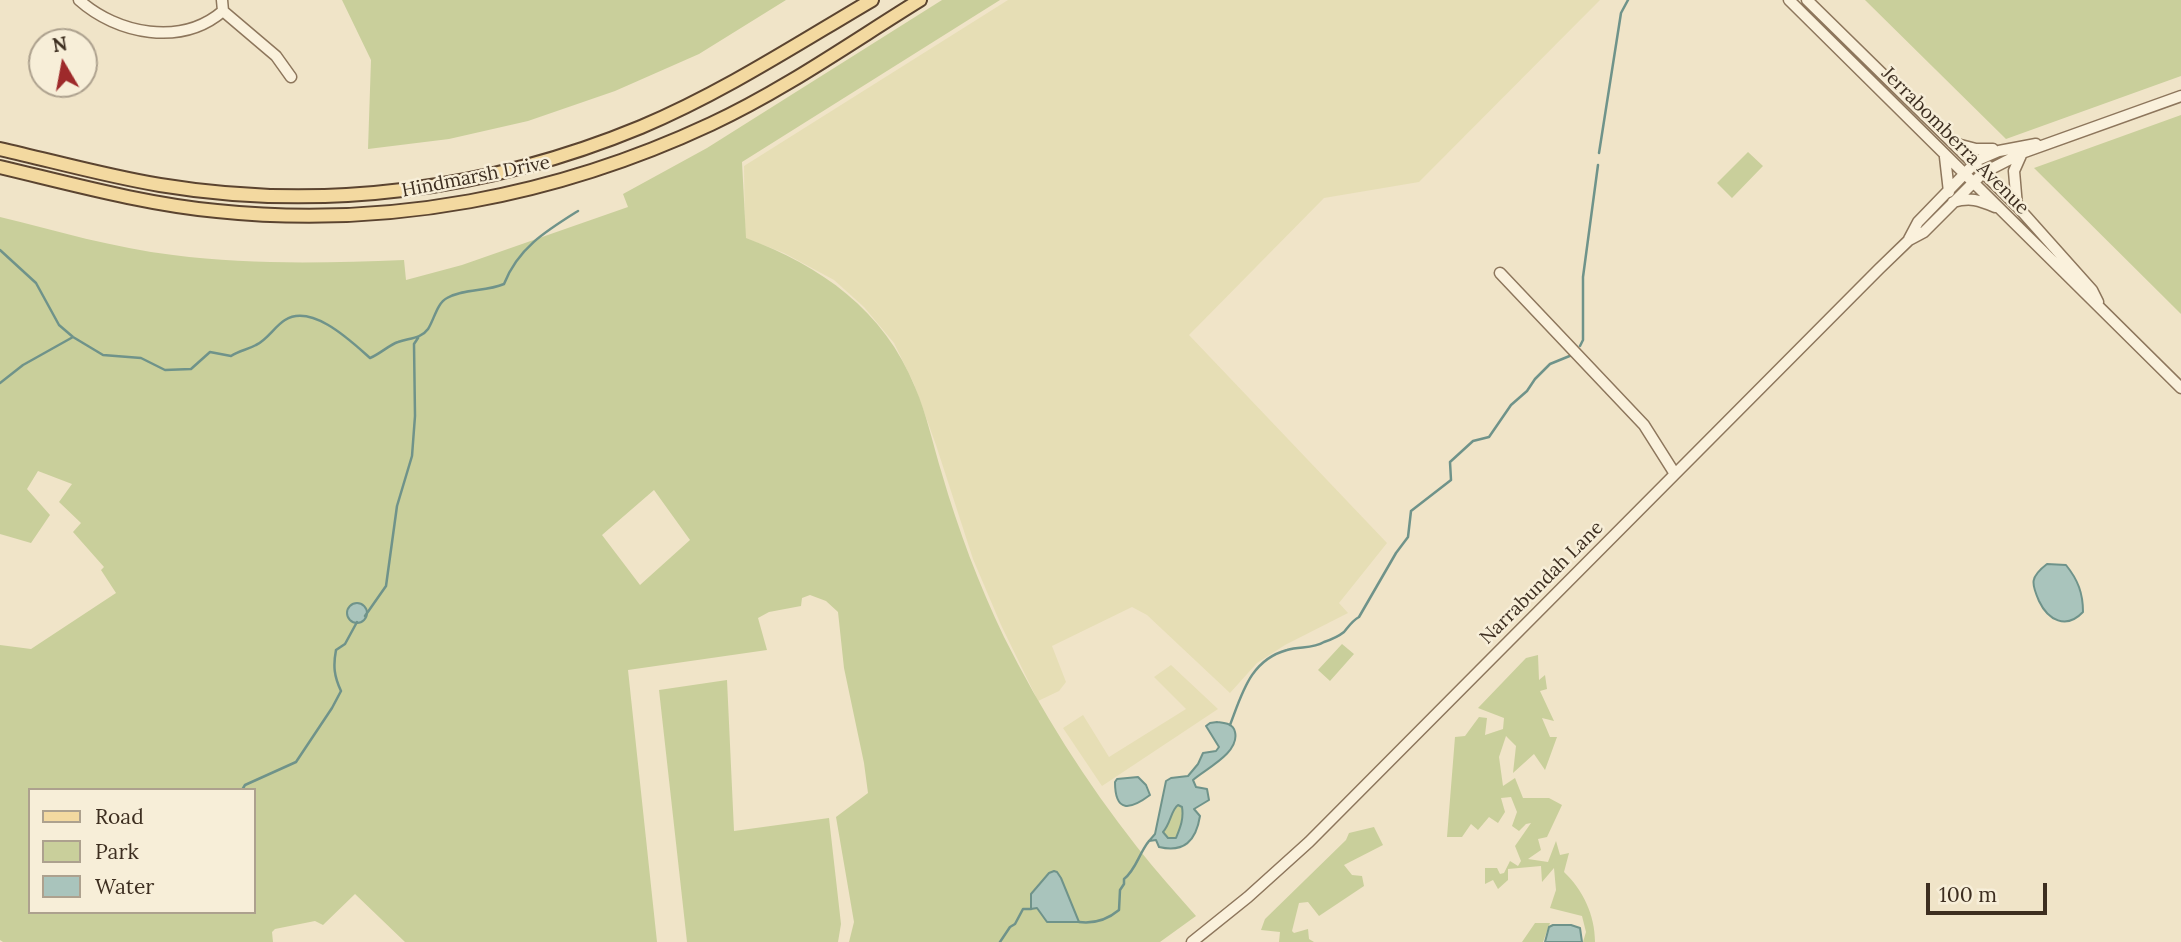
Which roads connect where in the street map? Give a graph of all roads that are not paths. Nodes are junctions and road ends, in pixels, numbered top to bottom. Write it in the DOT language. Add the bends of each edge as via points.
graph roads {
  1 [pos="79,0"];
  2 [pos="222,0"];
  3 [pos="872,0"];
  4 [pos="920,0"];
  5 [pos="1789,0"];
  6 [pos="1807,0"];
  7 [pos="223,11"];
  8 [pos="291,77"];
  9 [pos="2181,96"];
  10 [pos="1949,142"];
  11 [pos="0,149"];
  12 [pos="2018,150"];
  13 [pos="1945,157"];
  14 [pos="1973,164"];
  15 [pos="0,167"];
  16 [pos="1964,173"];
  17 [pos="1983,173"];
  18 [pos="1972,181"];
  19 [pos="1950,197"];
  20 [pos="2017,206"];
  21 [pos="1999,209"];
  22 [pos="1500,272"];
  23 [pos="2099,305"];
  24 [pos="2181,388"];
  25 [pos="1675,474"];
  26 [pos="1192,942"];
  1 -- 7 [label="street" via="105,19 148,32 190,28"];
  2 -- 7 [label="street"];
  3 -- 11 [label="main road, Hindmarsh Drive" via="719,88 642,126 539,163 432,187 323,196 204,191"];
  4 -- 15 [label="main road, Hindmarsh Drive" via="713,123 592,171 479,200 378,214 267,215 155,202"];
  5 -- 13 [label="street, Jerrabomberra Avenue"];
  6 -- 10 [label="street, Jerrabomberra Avenue"];
  7 -- 8 [label="street" via="276,56"];
  9 -- 12 [label="street, Narrabundah Lane"];
  10 -- 12 [label="street" via="1984,150"];
  10 -- 14 [label="street, Jerrabomberra Avenue"];
  12 -- 14 [label="street, Narrabundah Lane" via="1983,157"];
  12 -- 17 [label="street, Narrabundah Lane"];
  12 -- 20 [label="street" via="2014,171"];
  13 -- 16 [label="street, Jerrabomberra Avenue"];
  13 -- 19 [label="street"];
  14 -- 16 [label="street, Narrabundah Lane"];
  14 -- 17 [label="street, Jerrabomberra Avenue"];
  16 -- 18 [label="street, Jerrabomberra Avenue"];
  16 -- 19 [label="street, Narrabundah Lane"];
  17 -- 18 [label="street, Narrabundah Lane"];
  17 -- 20 [label="street, Jerrabomberra Avenue"];
  18 -- 19 [label="street, Narrabundah Lane"];
  18 -- 21 [label="street, Jerrabomberra Avenue"];
  19 -- 21 [label="street" via="1975,199"];
  19 -- 25 [label="street, Narrabundah Lane" via="1918,222 1909,240"];
  20 -- 23 [label="street, Jerrabomberra Avenue" via="2092,290"];
  21 -- 23 [label="street, Jerrabomberra Avenue"];
  22 -- 25 [label="street" via="1644,425"];
  23 -- 24 [label="street, Jerrabomberra Avenue"];
  25 -- 26 [label="street, Narrabundah Lane" via="1309,842"];
}
